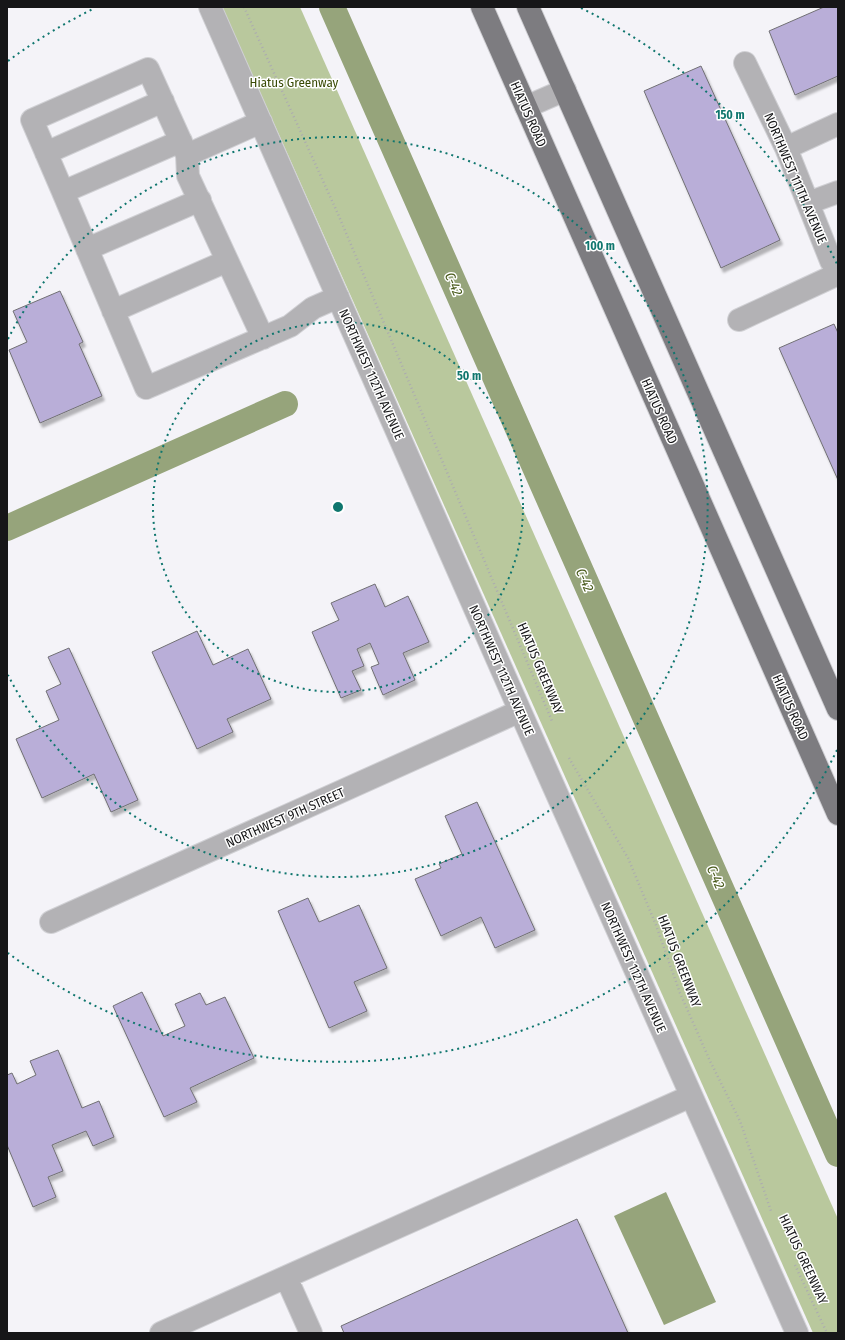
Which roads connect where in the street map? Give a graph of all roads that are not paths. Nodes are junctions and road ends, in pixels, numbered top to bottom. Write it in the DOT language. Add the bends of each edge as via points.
graph roads {
  1 [pos="210,7"];
  2 [pos="482,7"];
  3 [pos="528,7"];
  4 [pos="745,63"];
  5 [pos="565,90"];
  6 [pos="163,101"];
  7 [pos="526,107"];
  8 [pos="261,122"];
  9 [pos="838,124"];
  10 [pos="184,148"];
  11 [pos="786,148"];
  12 [pos="46,153"];
  13 [pos="63,192"];
  14 [pos="838,192"];
  15 [pos="200,200"];
  16 [pos="808,204"];
  17 [pos="87,249"];
  18 [pos="227,261"];
  19 [pos="838,271"];
  20 [pos="838,274"];
  21 [pos="338,297"];
  22 [pos="113,311"];
  23 [pos="739,320"];
  24 [pos="263,338"];
  25 [pos="838,709"];
  26 [pos="520,711"];
  27 [pos="838,814"];
  28 [pos="51,922"];
  29 [pos="691,1096"];
  30 [pos="286,1277"];
  31 [pos="192,1327"];
  32 [pos="161,1333"];
  33 [pos="311,1333"];
  34 [pos="796,1333"];
  1 -- 8 [label="street, NORTHWEST 112TH AVENUE"];
  2 -- 7 [label="main road, HIATUS ROAD"];
  3 -- 5 [label="main road"];
  4 -- 11 [label="street, NORTHWEST 111TH AVENUE"];
  5 -- 7 [label="street"];
  5 -- 25 [label="main road"];
  6 -- 10 [label="street"];
  6 -- 12 [label="street"];
  6 -- 12 [label="street" via="148,69 32,120"];
  7 -- 27 [label="main road, HIATUS ROAD"];
  8 -- 10 [label="street"];
  8 -- 21 [label="street, NORTHWEST 112TH AVENUE"];
  9 -- 11 [label="street"];
  10 -- 13 [label="street"];
  10 -- 15 [label="street" via="188,176"];
  11 -- 16 [label="street, NORTHWEST 111TH AVENUE"];
  12 -- 13 [label="street"];
  13 -- 17 [label="street"];
  14 -- 16 [label="street"];
  15 -- 17 [label="street"];
  15 -- 18 [label="street"];
  16 -- 19 [label="street, NORTHWEST 111TH AVENUE" via="830,261"];
  17 -- 22 [label="street"];
  18 -- 22 [label="street"];
  18 -- 24 [label="street"];
  20 -- 23 [label="street"];
  21 -- 24 [label="street" via="313,308 290,326"];
  21 -- 26 [label="street, NORTHWEST 112TH AVENUE"];
  22 -- 24 [label="street" via="146,388"];
  26 -- 28 [label="street, NORTHWEST 9TH STREET"];
  26 -- 29 [label="street, NORTHWEST 112TH AVENUE"];
  29 -- 30 [label="street"];
  29 -- 34 [label="street, NORTHWEST 112TH AVENUE"];
  30 -- 31 [label="street"];
  30 -- 33 [label="street"];
  31 -- 32 [label="street"];
}
